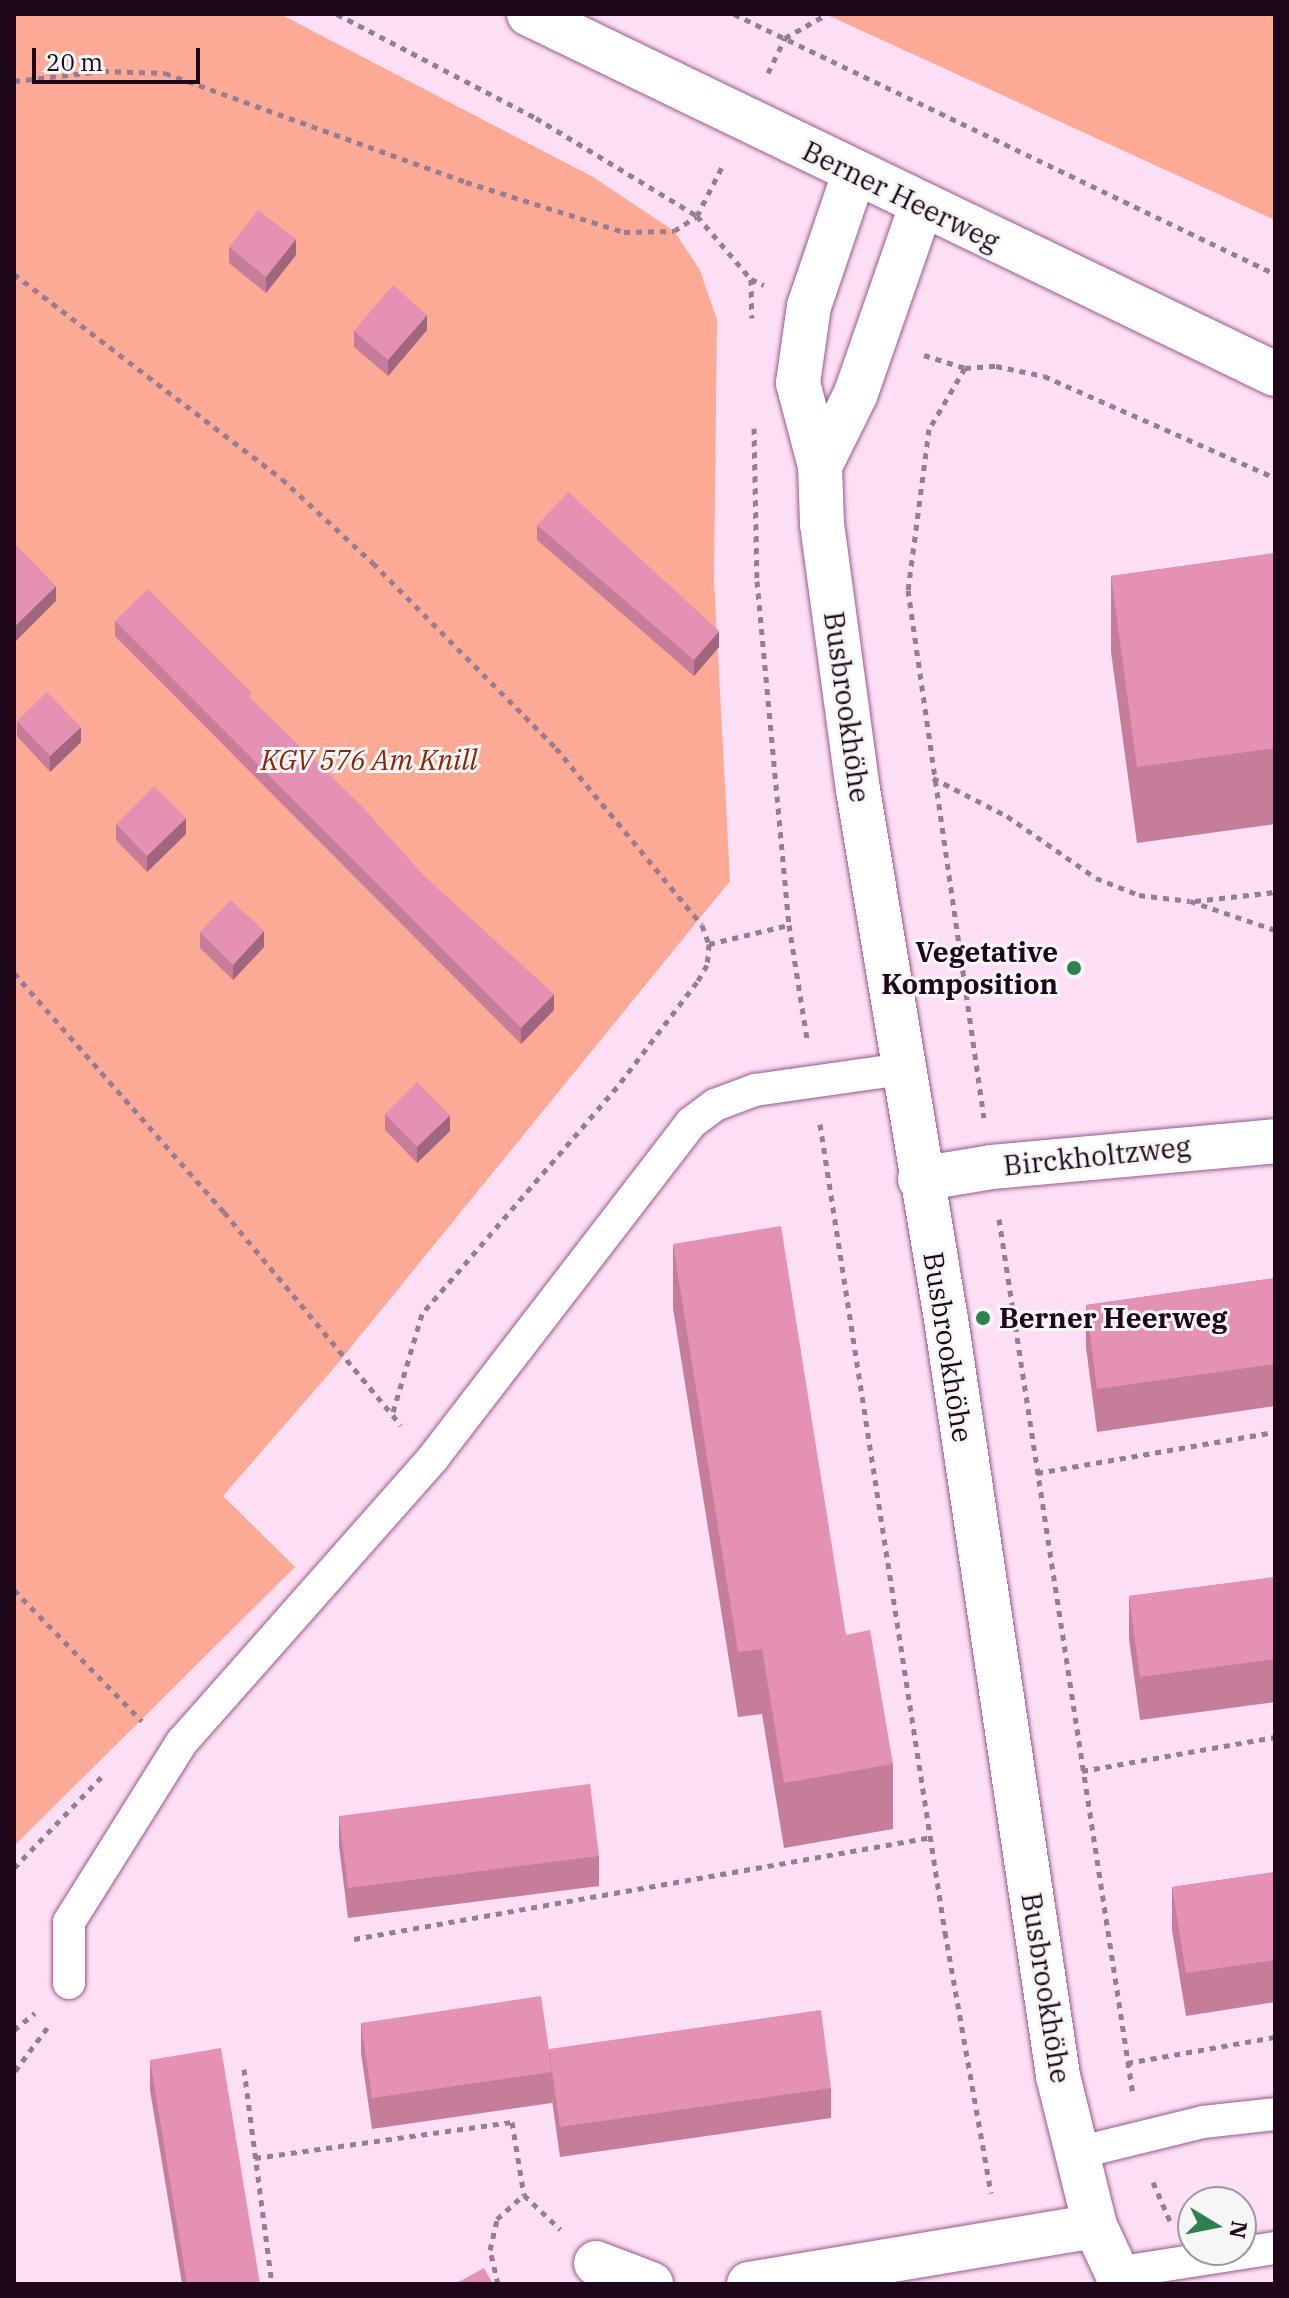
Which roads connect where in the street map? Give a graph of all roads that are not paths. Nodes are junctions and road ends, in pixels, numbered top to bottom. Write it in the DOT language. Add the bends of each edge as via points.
graph roads {
  1 [pos="529,14"];
  2 [pos="854,174"];
  3 [pos="921,206"];
  4 [pos="1275,374"];
  5 [pos="820,466"];
  6 [pos="903,1069"];
  7 [pos="1275,1141"];
  8 [pos="920,1179"];
  9 [pos="69,1983"];
  10 [pos="1275,2114"];
  11 [pos="1077,2153"];
  12 [pos="1095,2226"];
  13 [pos="1275,2248"];
  14 [pos="596,2263"];
  15 [pos="1118,2279"];
  16 [pos="651,2284"];
  17 [pos="749,2284"];
  1 -- 2 [label="street, Berner Heerweg"];
  2 -- 3 [label="street, Berner Heerweg"];
  2 -- 5 [label="street, Busbrookhöhe" via="809,306 798,383"];
  3 -- 4 [label="street, Berner Heerweg"];
  3 -- 5 [label="street" via="856,393"];
  5 -- 6 [label="street, Busbrookhöhe" via="828,571"];
  6 -- 8 [label="street, Busbrookhöhe"];
  6 -- 9 [label="lane" via="755,1090 715,1105 691,1123 433,1458 182,1742 69,1922"];
  7 -- 8 [label="street, Birckholtzweg" via="992,1167"];
  8 -- 11 [label="street, Busbrookhöhe" via="1058,2076"];
  10 -- 11 [label="lane" via="1203,2122"];
  11 -- 12 [label="street, Busbrookhöhe"];
  12 -- 15 [label="street, Busbrookhöhe"];
  12 -- 17 [label="street"];
  13 -- 15 [label="lane"];
  14 -- 16 [label="street"];
}
